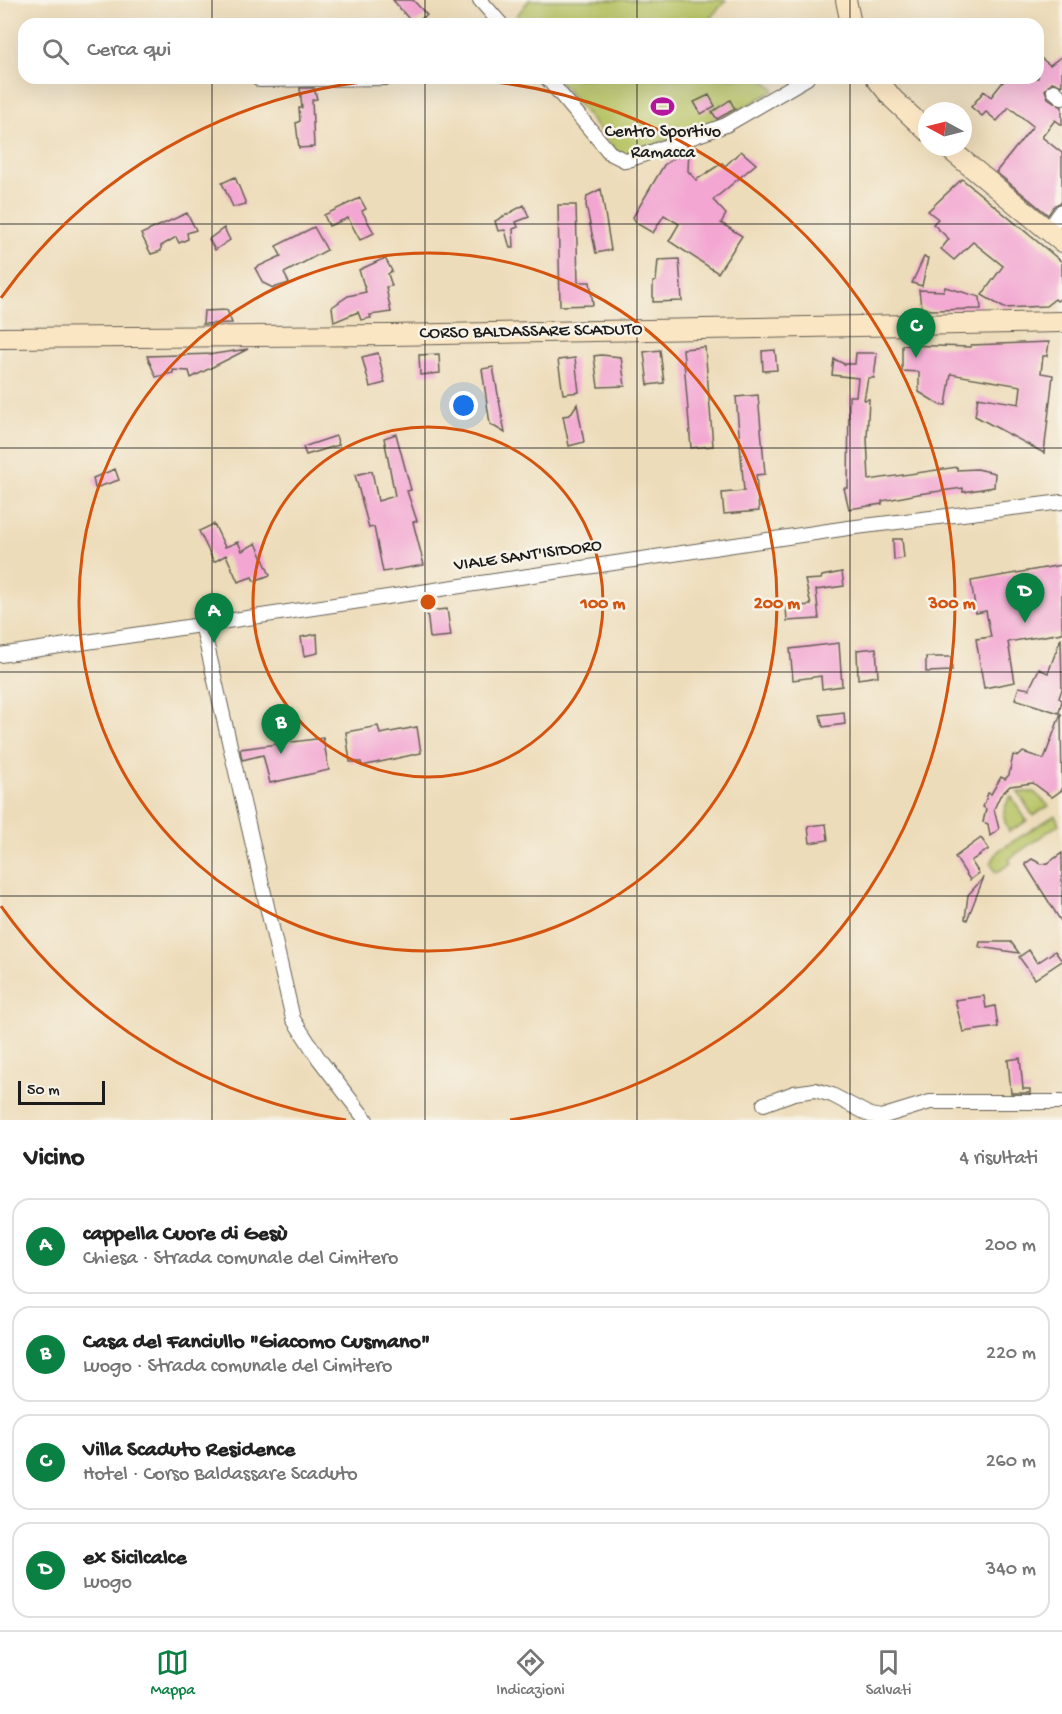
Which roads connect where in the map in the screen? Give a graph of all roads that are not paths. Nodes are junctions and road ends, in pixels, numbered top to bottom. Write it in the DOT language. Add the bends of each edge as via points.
graph roads {
  1 [pos="480,0"];
  2 [pos="846,0"];
  3 [pos="496,18"];
  4 [pos="850,18"];
  5 [pos="552,84"];
  6 [pos="797,84"];
  7 [pos="882,84"];
  8 [pos="918,121"];
  9 [pos="958,156"];
  10 [pos="1062,211"];
  11 [pos="1055,236"];
  12 [pos="1062,322"];
  13 [pos="0,339"];
  14 [pos="1062,502"];
  15 [pos="202,624"];
  16 [pos="0,655"];
  17 [pos="1062,1102"];
  18 [pos="764,1104"];
  19 [pos="366,1120"];
  1 -- 3 [label="street"];
  2 -- 4 [label="street"];
  5 -- 6 [label="street" via="610,153 633,161 726,125"];
  7 -- 8 [label="street"];
  9 -- 11 [label="street"];
  10 -- 11 [label="street"];
  12 -- 13 [label="street, CORSO BALDASSARE SCADUTO"];
  14 -- 15 [label="street, VIALE SANT'ISIDORO" via="849,528"];
  15 -- 16 [label="street, VIALE SANT'ISIDORO"];
  15 -- 19 [label="street" via="293,1019"];
  17 -- 18 [label="street" via="930,1102 881,1117 870,1116 815,1090"];
}
